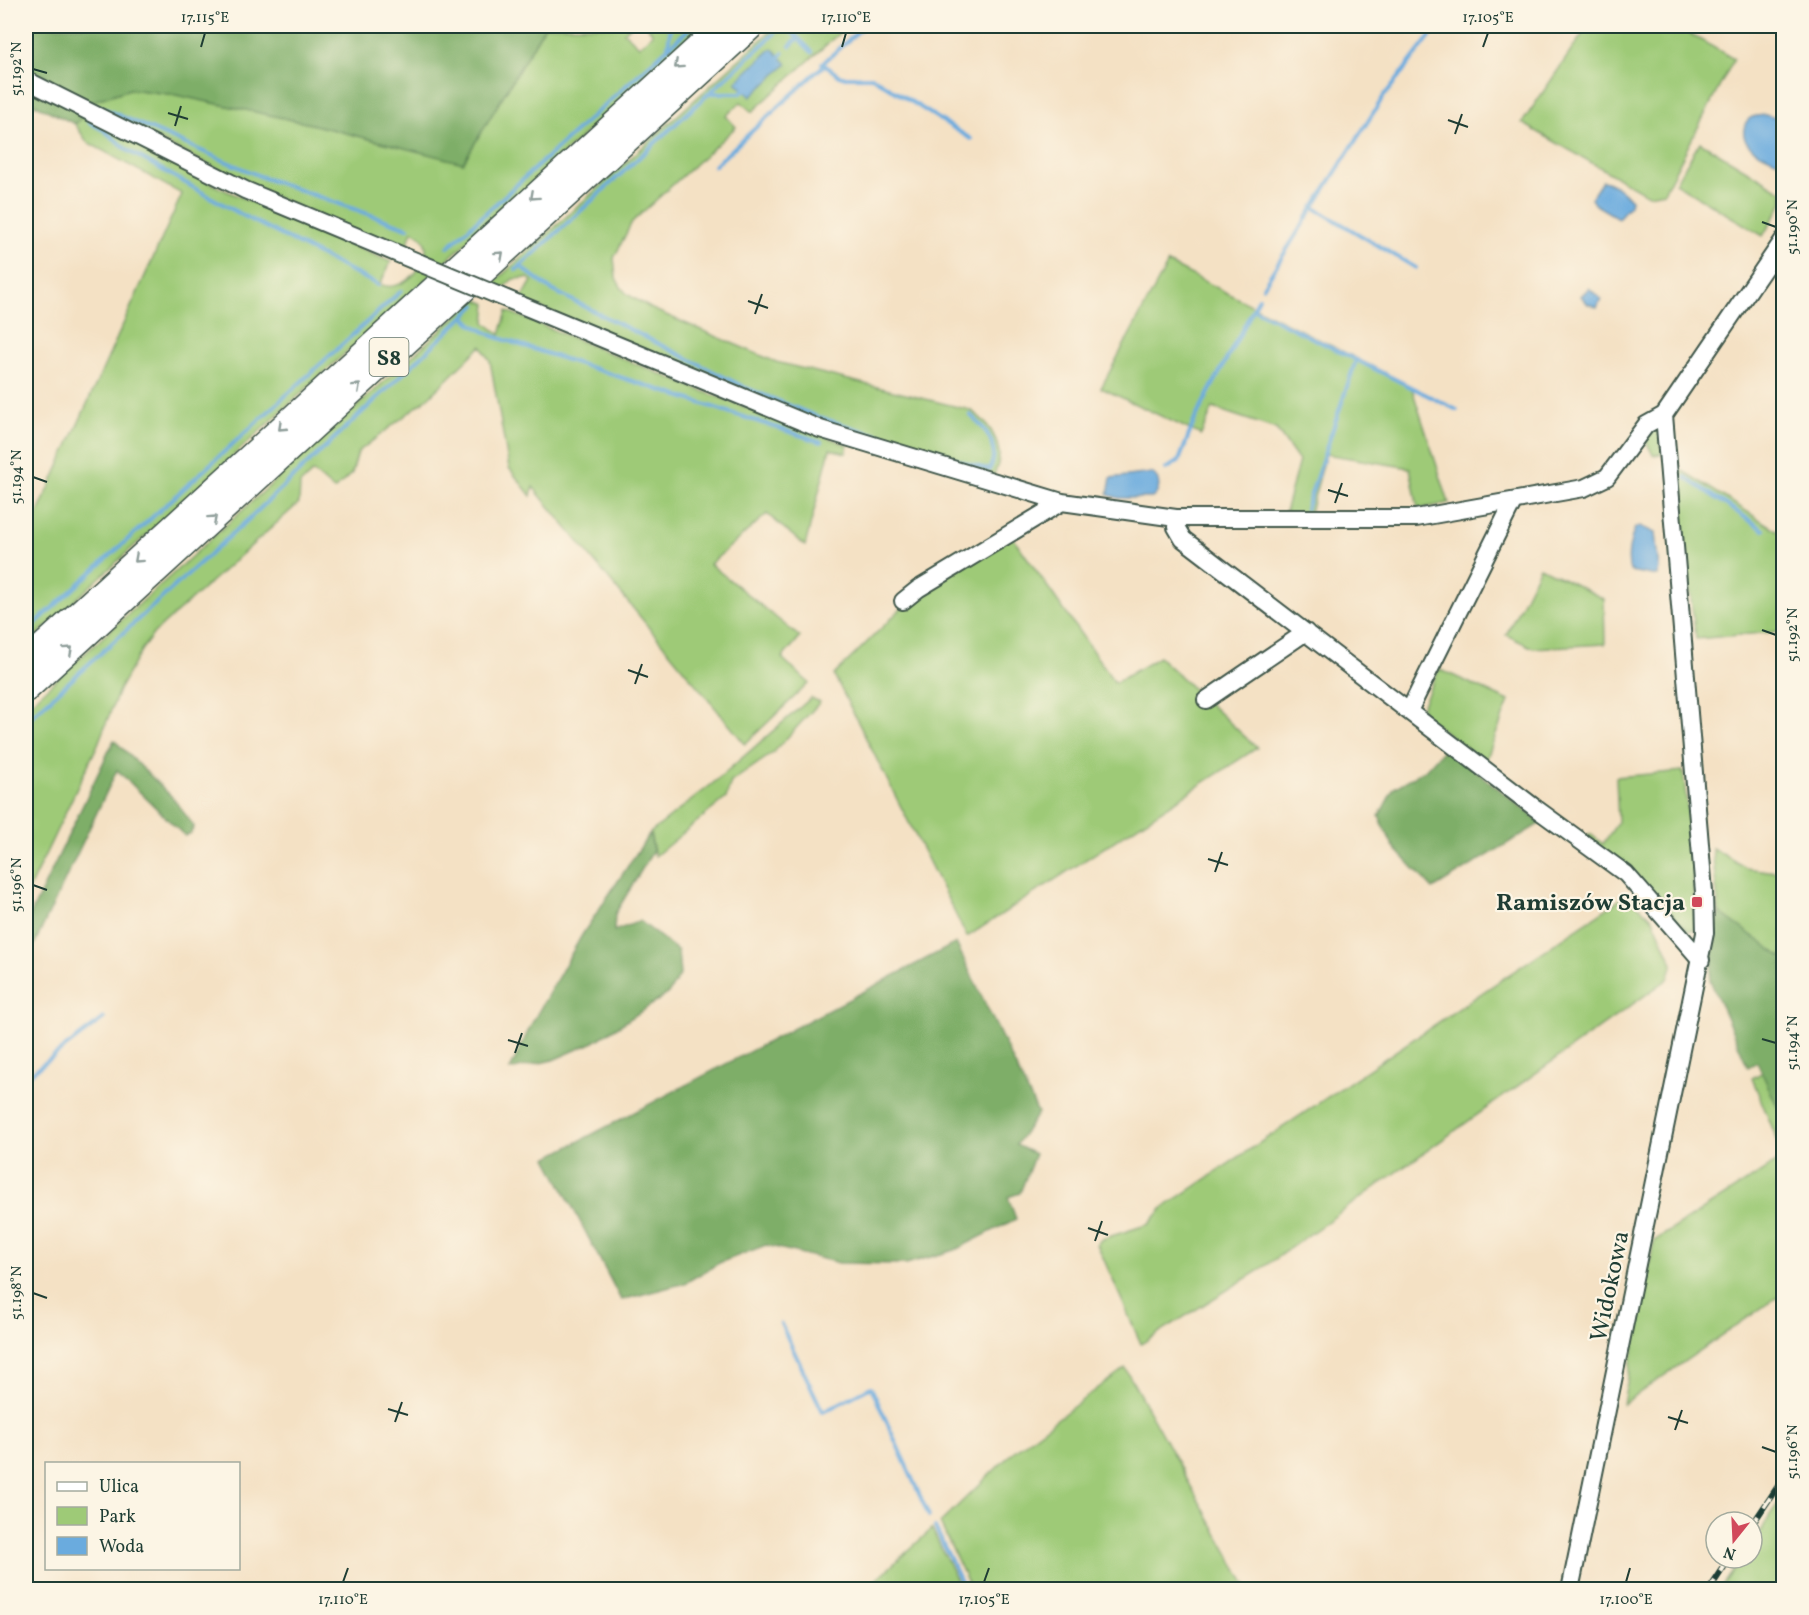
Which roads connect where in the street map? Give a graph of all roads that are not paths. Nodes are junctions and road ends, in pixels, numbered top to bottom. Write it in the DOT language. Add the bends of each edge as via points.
graph roads {
  1 [pos="721,26"];
  2 [pos="752,26"];
  3 [pos="26,80"];
  4 [pos="1784,239"];
  5 [pos="1665,415"];
  6 [pos="1062,502"];
  7 [pos="1513,502"];
  8 [pos="1176,518"];
  9 [pos="903,601"];
  10 [pos="1306,632"];
  11 [pos="26,661"];
  12 [pos="26,690"];
  13 [pos="1206,700"];
  14 [pos="1409,711"];
  15 [pos="1701,960"];
  16 [pos="1570,1590"];
  1 -- 11 [label="highway, S8, one-way"];
  12 -- 2 [label="highway, S8, one-way"];
  3 -- 6 [label="street, bridge" via="245,190 820,429"];
  4 -- 5 [label="street"];
  5 -- 7 [label="street" via="1646,425 1607,477 1598,483"];
  5 -- 15 [label="street, Widokowa" via="1704,892"];
  6 -- 8 [label="street"];
  6 -- 9 [label="street"];
  7 -- 8 [label="street" via="1416,518"];
  7 -- 14 [label="street"];
  8 -- 10 [label="street" via="1183,539"];
  10 -- 13 [label="street"];
  10 -- 14 [label="street"];
  14 -- 15 [label="street" via="1626,874"];
  15 -- 16 [label="street, Widokowa"];
}
